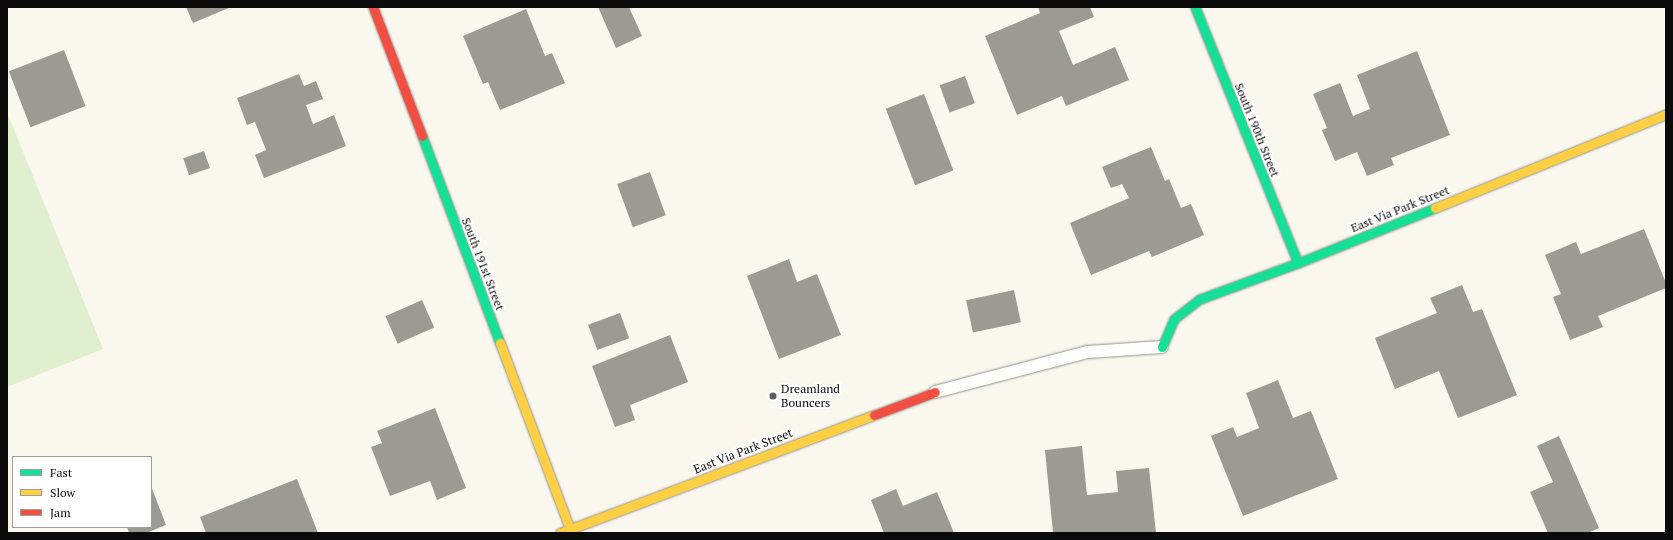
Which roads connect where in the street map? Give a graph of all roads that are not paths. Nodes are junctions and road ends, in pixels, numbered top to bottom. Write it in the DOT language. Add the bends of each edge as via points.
graph roads {
  1 [pos="373,7"];
  2 [pos="1194,7"];
  3 [pos="1666,114"];
  4 [pos="1298,263"];
  5 [pos="1162,347"];
  6 [pos="935,392"];
  7 [pos="570,529"];
  8 [pos="560,533"];
  1 -- 7 [label="street, South 191st Street"];
  2 -- 4 [label="street, South 190th Street"];
  3 -- 4 [label="street, East Via Park Street"];
  4 -- 5 [label="street, East Via Park Street" via="1200,300 1174,319"];
  5 -- 6 [label="lane" via="1088,352"];
  6 -- 7 [label="street, East Via Park Street"];
  7 -- 8 [label="street, East Via Park Street"];
}
